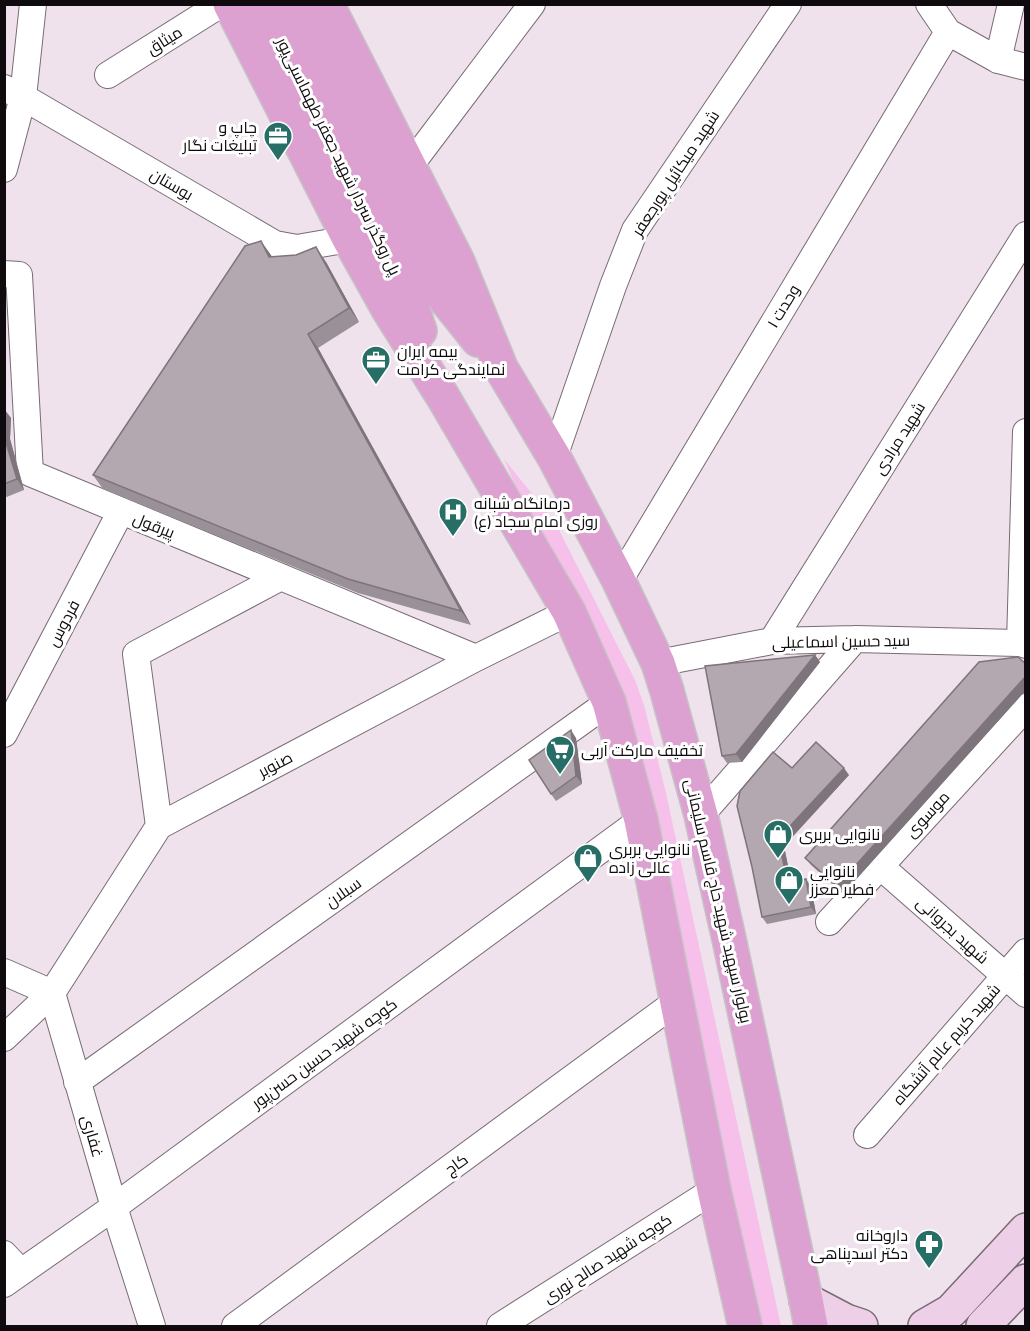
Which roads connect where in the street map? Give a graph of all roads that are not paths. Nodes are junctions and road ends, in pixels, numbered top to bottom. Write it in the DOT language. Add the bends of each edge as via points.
graph roads {
  1 [pos="33,4"];
  2 [pos="221,4"];
  3 [pos="230,4"];
  4 [pos="266,4"];
  5 [pos="297,4"];
  6 [pos="532,4"];
  7 [pos="788,4"];
  8 [pos="929,4"];
  9 [pos="1011,4"];
  10 [pos="337,10"];
  11 [pos="948,32"];
  12 [pos="998,60"];
  13 [pos="1026,67"];
  14 [pos="108,75"];
  15 [pos="14,92"];
  16 [pos="409,167"];
  17 [pos="4,169"];
  18 [pos="1026,235"];
  19 [pos="349,239"];
  20 [pos="4,274"];
  21 [pos="425,298"];
  22 [pos="501,368"];
  23 [pos="443,397"];
  24 [pos="1026,432"];
  25 [pos="554,457"];
  26 [pos="122,511"];
  27 [pos="281,577"];
  28 [pos="619,581"];
  29 [pos="569,612"];
  30 [pos="855,639"];
  31 [pos="772,640"];
  32 [pos="1023,644"];
  33 [pos="476,658"];
  34 [pos="658,663"];
  35 [pos="609,702"];
  36 [pos="1026,707"];
  37 [pos="4,734"];
  38 [pos="701,815"];
  39 [pos="641,820"];
  40 [pos="159,825"];
  41 [pos="880,866"];
  42 [pos="829,922"];
  43 [pos="1026,952"];
  44 [pos="4,972"];
  45 [pos="1005,976"];
  46 [pos="52,993"];
  47 [pos="1026,994"];
  48 [pos="676,1002"];
  49 [pos="4,1038"];
  50 [pos="77,1082"];
  51 [pos="867,1135"];
  52 [pos="714,1190"];
  53 [pos="114,1207"];
  54 [pos="1026,1230"];
  55 [pos="10,1270"];
  56 [pos="1026,1281"];
  57 [pos="808,1313"];
  58 [pos="152,1326"];
  59 [pos="235,1326"];
  60 [pos="500,1326"];
  61 [pos="745,1326"];
  62 [pos="861,1326"];
  63 [pos="925,1326"];
  64 [pos="983,1326"];
  1 -- 15 [label="street"];
  2 -- 14 [label="street, میثاق"];
  3 -- 19 [label="main road"];
  4 -- 21 [label="main road, پل روگذر سردار شهید جعفر طهماسبی‌پور"];
  5 -- 21 [label="main road, پل روگذر سردار شهید جعفر طهماسبی‌پور"];
  6 -- 16 [label="street"];
  7 -- 25 [label="street, شهید میکائیل پورجعفر" via="635,230"];
  8 -- 11 [label="street"];
  9 -- 12 [label="street"];
  10 -- 16 [label="main road"];
  11 -- 12 [label="street"];
  11 -- 28 [label="street, وحدت ۱"];
  12 -- 13 [label="street"];
  15 -- 17 [label="street"];
  15 -- 19 [label="street, بوستان" via="275,244 297,248"];
  16 -- 22 [label="main road" via="458,262"];
  18 -- 31 [label="street, شهید مرادی"];
  19 -- 23 [label="main road"];
  20 -- 26 [label="street, پیرقول" via="19,275 30,473"];
  21 -- 22 [label="main road"];
  21 -- 23 [label="main road"];
  22 -- 25 [label="main road, بولوار سپهبد شهید حاج قاسم سلیمانی"];
  23 -- 29 [label="main road"];
  24 -- 32 [label="street"];
  25 -- 28 [label="main road, بولوار سپهبد شهید حاج قاسم سلیمانی"];
  26 -- 27 [label="street, پیرقول"];
  26 -- 37 [label="street, فردوس"];
  27 -- 33 [label="street, پیرقول"];
  27 -- 40 [label="street" via="136,654"];
  28 -- 34 [label="main road, بولوار سپهبد شهید حاج قاسم سلیمانی"];
  29 -- 33 [label="street, صنوبر"];
  29 -- 35 [label="main road"];
  30 -- 31 [label="street, سید حسین اسماعیلی"];
  30 -- 32 [label="street, سید حسین اسماعیلی"];
  30 -- 38 [label="street"];
  31 -- 34 [label="street, سید حسین اسماعیلی"];
  33 -- 40 [label="street, صنوبر"];
  34 -- 38 [label="main road, بولوار سپهبد شهید حاج قاسم سلیمانی"];
  35 -- 39 [label="main road"];
  35 -- 50 [label="street, سبلان"];
  36 -- 41 [label="street, موسوی"];
  38 -- 57 [label="main road, بولوار سپهبد شهید حاج قاسم سلیمانی"];
  39 -- 48 [label="main road"];
  39 -- 53 [label="street, کوچه شهید حسین حسن‌پور"];
  40 -- 46 [label="street, صنوبر"];
  41 -- 42 [label="street, موسوی"];
  41 -- 45 [label="street, شهید بجروانی"];
  43 -- 45 [label="street, شهید کریم عالم آتشگاه"];
  44 -- 46 [label="street"];
  45 -- 47 [label="street, شهید بجروانی"];
  45 -- 51 [label="street, شهید کریم عالم آتشگاه"];
  46 -- 49 [label="street, صنوبر"];
  46 -- 50 [label="street, غفاری"];
  48 -- 52 [label="main road"];
  48 -- 59 [label="street, کاج"];
  50 -- 53 [label="street, غفاری"];
  52 -- 60 [label="street, کوچه شهید صالح نوری"];
  52 -- 61 [label="main road"];
  53 -- 55 [label="street, کوچه شهید حسین حسن‌پور"];
  53 -- 58 [label="street, غفاری"];
  54 -- 63 [label="main road" via="951,1311"];
  56 -- 64 [label="main road"];
  57 -- 62 [label="main road"];
}
